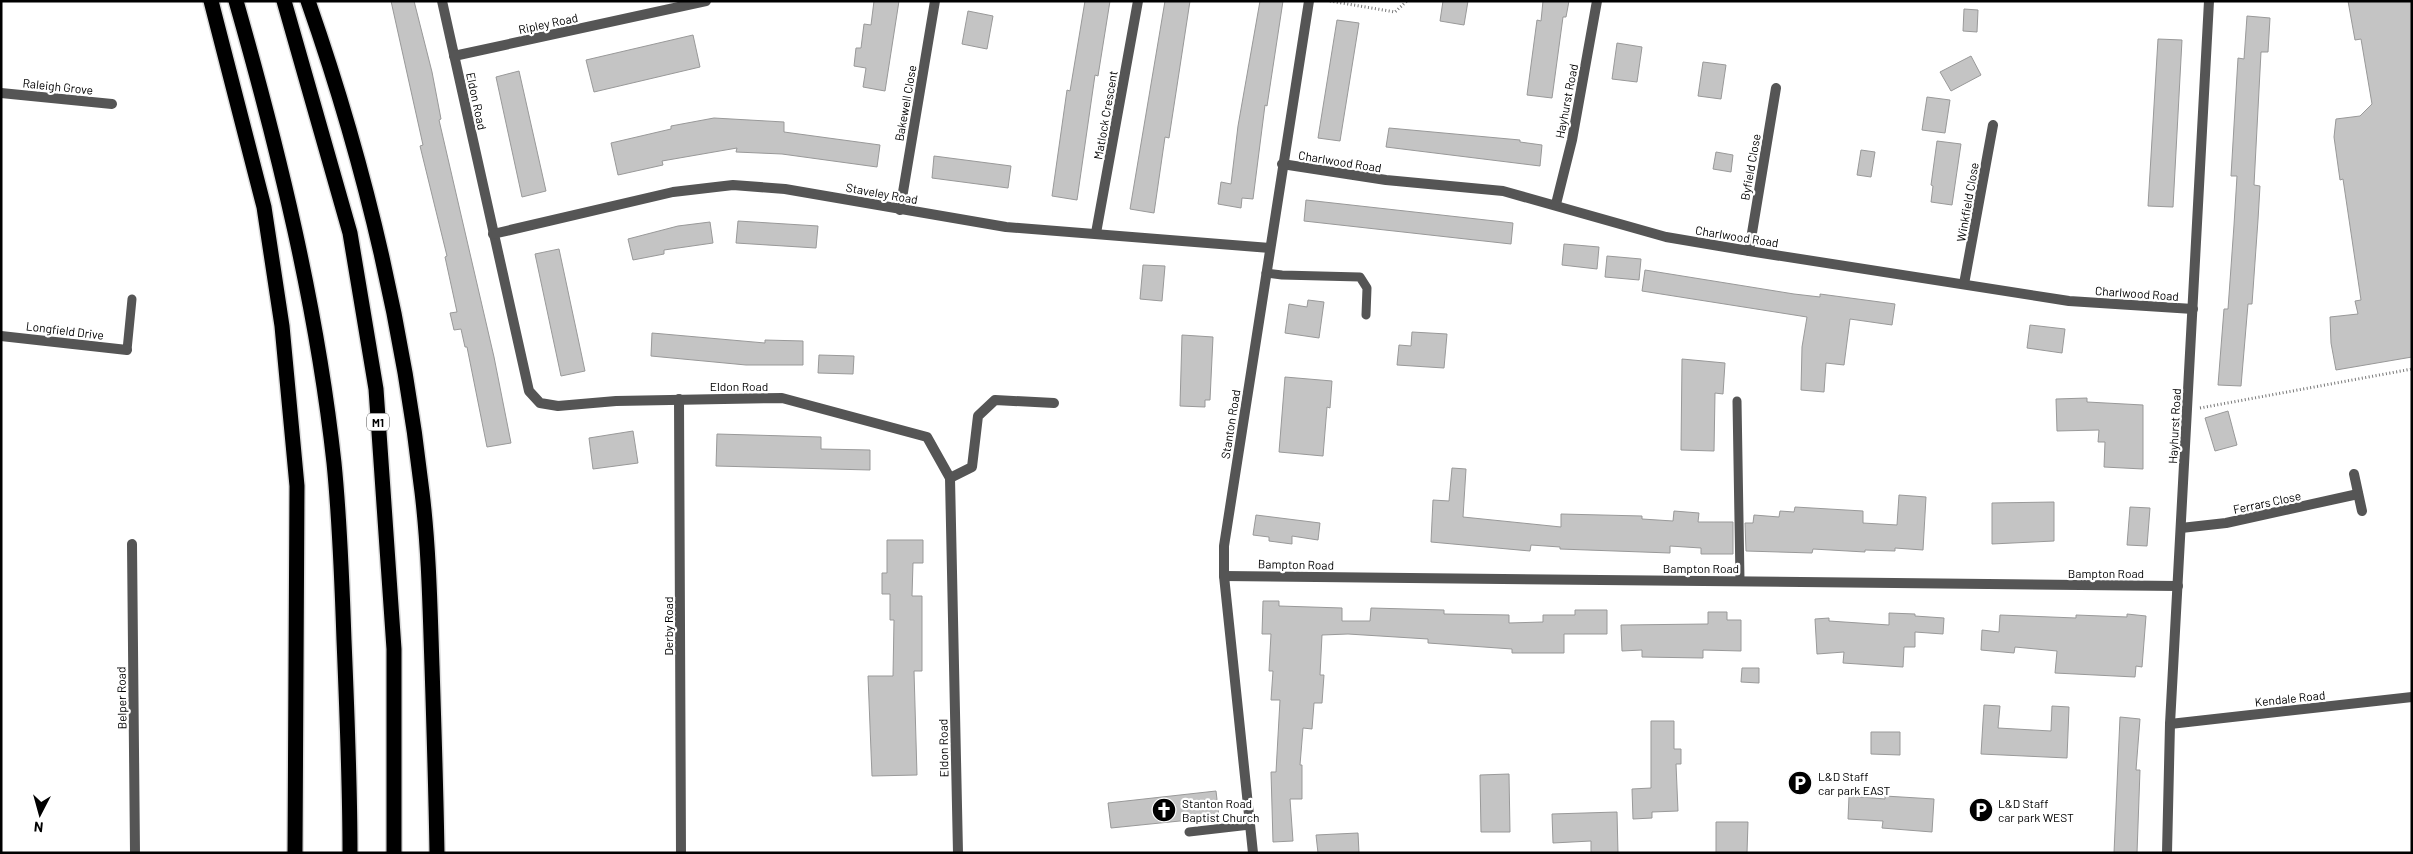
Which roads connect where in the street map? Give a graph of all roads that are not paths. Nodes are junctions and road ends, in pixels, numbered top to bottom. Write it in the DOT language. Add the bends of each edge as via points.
graph roads {
  1 [pos="211,1"];
  2 [pos="236,1"];
  3 [pos="284,1"];
  4 [pos="308,1"];
  5 [pos="442,1"];
  6 [pos="706,1"];
  7 [pos="935,1"];
  8 [pos="1138,1"];
  9 [pos="1309,1"];
  10 [pos="1597,1"];
  11 [pos="2209,1"];
  12 [pos="454,56"];
  13 [pos="1776,88"];
  14 [pos="1,93"];
  15 [pos="112,104"];
  16 [pos="1993,125"];
  17 [pos="1282,164"];
  18 [pos="1556,204"];
  19 [pos="900,210"];
  20 [pos="1096,233"];
  21 [pos="493,234"];
  22 [pos="1270,248"];
  23 [pos="1749,251"];
  24 [pos="1266,273"];
  25 [pos="1964,284"];
  26 [pos="132,299"];
  27 [pos="2193,309"];
  28 [pos="1366,315"];
  29 [pos="1,336"];
  30 [pos="127,350"];
  31 [pos="679,399"];
  32 [pos="1737,401"];
  33 [pos="1054,403"];
  34 [pos="2354,474"];
  35 [pos="950,478"];
  36 [pos="2358,494"];
  37 [pos="2362,511"];
  38 [pos="2181,528"];
  39 [pos="132,544"];
  40 [pos="1224,576"];
  41 [pos="1740,580"];
  42 [pos="2178,586"];
  43 [pos="2412,697"];
  44 [pos="2170,724"];
  45 [pos="1250,825"];
  46 [pos="1189,832"];
  47 [pos="135,853"];
  48 [pos="295,853"];
  49 [pos="350,853"];
  50 [pos="394,853"];
  51 [pos="437,853"];
  52 [pos="681,853"];
  53 [pos="958,853"];
  54 [pos="1252,853"];
  55 [pos="2167,853"];
  1 -- 48 [label="highway" via="264,207 282,326 297,486"];
  2 -- 49 [label="highway" via="290,214 315,333 334,463 342,584"];
  3 -- 50 [label="highway, M1" via="350,232 376,389 394,650"];
  4 -- 51 [label="highway" via="363,180 394,309 407,382 422,492 430,586"];
  5 -- 12 [label="street, Eldon Road"];
  6 -- 12 [label="street, Ripley Road"];
  7 -- 19 [label="street, Bakewell Close"];
  8 -- 20 [label="street, Matlock Crescent"];
  9 -- 17 [label="street, Stanton Road"];
  10 -- 18 [label="street, Hayhurst Road" via="1572,140"];
  11 -- 27 [label="street, Hayhurst Road"];
  12 -- 21 [label="street, Eldon Road"];
  13 -- 23 [label="street, Byfield Close"];
  14 -- 15 [label="street, Raleigh Grove"];
  16 -- 25 [label="street, Winkfield Close"];
  17 -- 18 [label="street, Charlwood Road" via="1386,180 1503,191"];
  17 -- 22 [label="street, Stanton Road"];
  18 -- 23 [label="street, Charlwood Road" via="1666,236"];
  19 -- 20 [label="street, Staveley Road" via="1006,227"];
  19 -- 21 [label="street, Staveley Road" via="784,189 733,184 673,192"];
  20 -- 22 [label="street, Staveley Road"];
  21 -- 31 [label="street, Eldon Road" via="529,390 540,403 558,406"];
  22 -- 24 [label="street, Stanton Road"];
  23 -- 25 [label="street, Charlwood Road"];
  24 -- 28 [label="lane" via="1360,277 1367,288"];
  24 -- 40 [label="street, Stanton Road" via="1224,546"];
  25 -- 27 [label="street, Charlwood Road" via="2069,301"];
  26 -- 30 [label="lane"];
  27 -- 38 [label="street, Hayhurst Road"];
  29 -- 30 [label="street, Longfield Drive"];
  31 -- 35 [label="street, Eldon Road" via="782,398 927,437"];
  31 -- 52 [label="street, Derby Road"];
  32 -- 41 [label="lane"];
  33 -- 35 [label="street" via="995,400 978,416 972,468"];
  34 -- 36 [label="street"];
  35 -- 53 [label="street, Eldon Road"];
  36 -- 37 [label="street"];
  36 -- 38 [label="street, Ferrars Close" via="2226,523"];
  38 -- 42 [label="street, Hayhurst Road"];
  39 -- 47 [label="street, Belper Road"];
  40 -- 41 [label="street, Bampton Road"];
  40 -- 45 [label="street, Stanton Road"];
  41 -- 42 [label="street, Bampton Road"];
  42 -- 44 [label="street, Hayhurst Road"];
  43 -- 44 [label="street, Kendale Road"];
  44 -- 55 [label="street, Hayhurst Road"];
  45 -- 46 [label="lane"];
  45 -- 54 [label="street, Stanton Road"];
}
